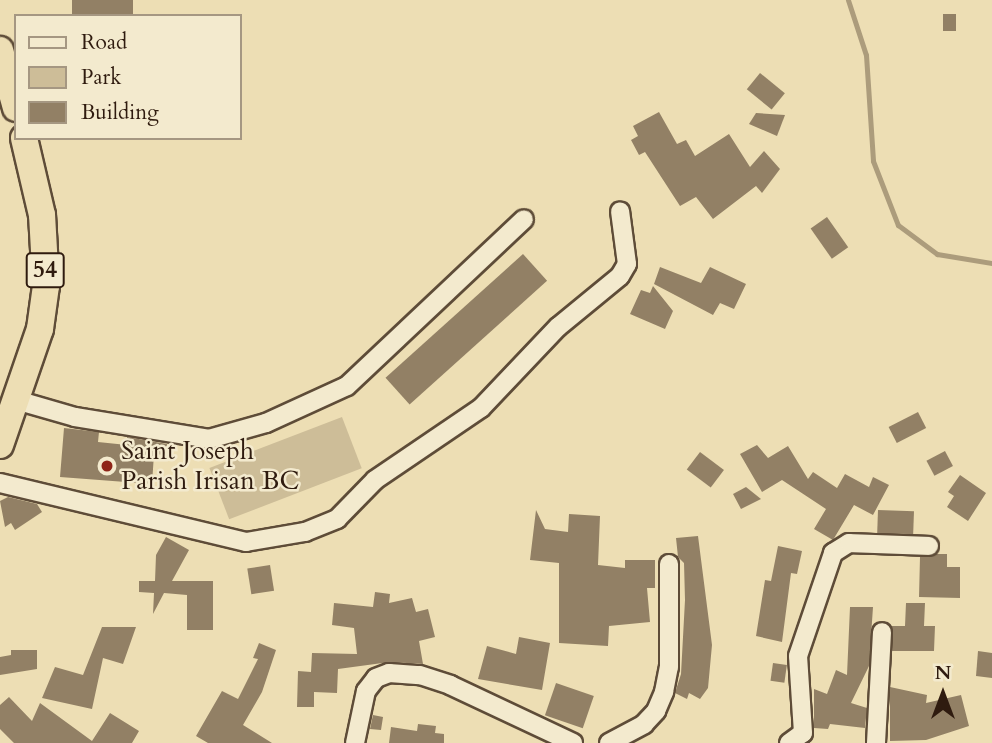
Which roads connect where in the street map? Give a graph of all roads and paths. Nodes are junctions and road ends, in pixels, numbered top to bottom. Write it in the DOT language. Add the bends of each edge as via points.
graph roads {
  1 [pos="0,50"];
  2 [pos="14,101"];
  3 [pos="24,140"];
  4 [pos="620,211"];
  5 [pos="524,219"];
  6 [pos="16,400"];
  7 [pos="0,445"];
  8 [pos="0,483"];
  9 [pos="929,546"];
  10 [pos="669,564"];
  11 [pos="882,632"];
  12 [pos="802,740"];
  13 [pos="355,743"];
  14 [pos="573,743"];
  15 [pos="609,743"];
  16 [pos="876,743"];
  1 -- 2 [label="highway"];
  3 -- 6 [label="highway, 54" via="42,215 46,286 40,329"];
  4 -- 8 [label="street" via="627,264 620,276 558,327 481,408 375,480 326,523 285,537 246,542"];
  5 -- 6 [label="street" via="348,386 266,423 209,439 75,417"];
  6 -- 7 [label="highway, 54"];
  9 -- 12 [label="street" via="849,543 833,554 798,656"];
  10 -- 15 [label="street" via="669,667 664,692 644,724"];
  11 -- 16 [label="street"];
  13 -- 14 [label="street" via="366,691 376,678 388,673 420,675 450,685"];
}
